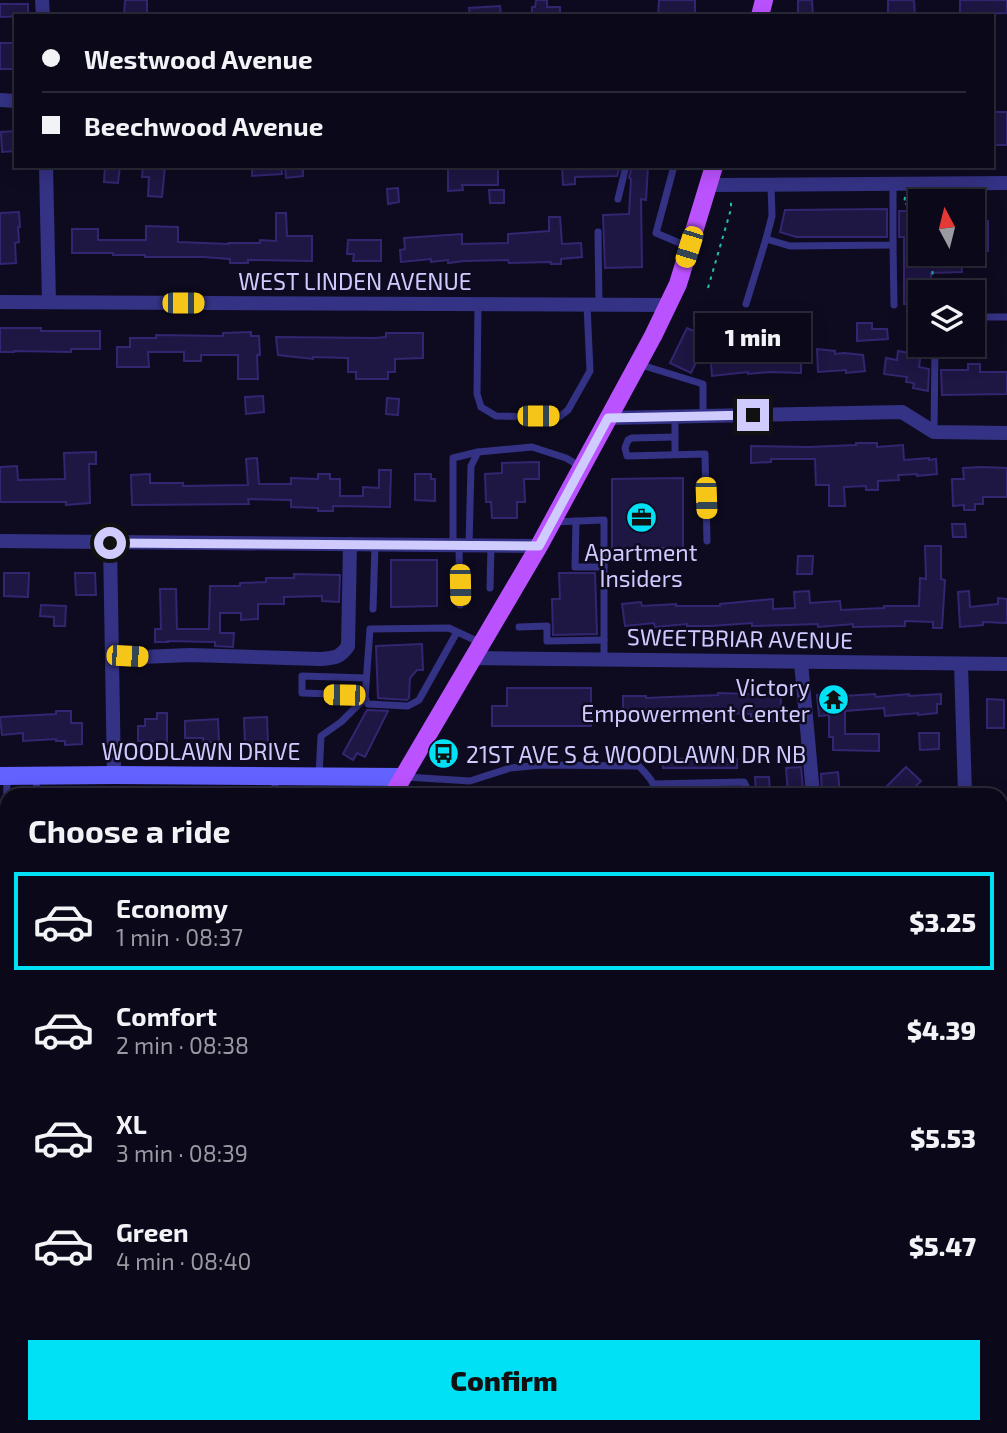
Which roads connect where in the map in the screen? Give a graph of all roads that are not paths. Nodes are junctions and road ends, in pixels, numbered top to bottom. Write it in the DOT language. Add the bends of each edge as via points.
graph roads {
  1 [pos="46,168"];
  2 [pos="626,168"];
  3 [pos="673,168"];
  4 [pos="713,168"];
  5 [pos="1007,183"];
  6 [pos="893,184"];
  7 [pos="708,185"];
  8 [pos="771,185"];
  9 [pos="618,200"];
  10 [pos="598,232"];
  11 [pos="766,239"];
  12 [pos="893,245"];
  13 [pos="689,247"];
  14 [pos="0,302"];
  15 [pos="49,302"];
  16 [pos="478,304"];
  17 [pos="746,304"];
  18 [pos="593,305"];
  19 [pos="668,305"];
  20 [pos="894,305"];
  21 [pos="985,317"];
  22 [pos="1007,317"];
  23 [pos="935,357"];
  24 [pos="637,364"];
  25 [pos="675,416"];
  26 [pos="704,416"];
  27 [pos="608,418"];
  28 [pos="934,432"];
  29 [pos="1007,433"];
  30 [pos="675,437"];
  31 [pos="478,452"];
  32 [pos="675,454"];
  33 [pos="582,467"];
  34 [pos="576,521"];
  35 [pos="552,522"];
  36 [pos="0,541"];
  37 [pos="707,541"];
  38 [pos="110,543"];
  39 [pos="350,544"];
  40 [pos="375,545"];
  41 [pos="460,545"];
  42 [pos="491,545"];
  43 [pos="539,546"];
  44 [pos="604,567"];
  45 [pos="490,589"];
  46 [pos="460,605"];
  47 [pos="373,609"];
  48 [pos="519,627"];
  49 [pos="457,632"];
  50 [pos="604,640"];
  51 [pos="477,650"];
  52 [pos="112,655"];
  53 [pos="604,660"];
  54 [pos="801,662"];
  55 [pos="961,664"];
  56 [pos="1007,664"];
  57 [pos="366,678"];
  58 [pos="365,697"];
  59 [pos="114,775"];
  60 [pos="3,776"];
  61 [pos="275,776"];
  62 [pos="319,776"];
  63 [pos="401,777"];
  64 [pos="653,784"];
  65 [pos="36,786"];
  66 [pos="275,788"];
  67 [pos="396,788"];
  68 [pos="655,788"];
  69 [pos="747,788"];
  70 [pos="812,788"];
  71 [pos="965,788"];
  1 -- 15 [label="street"];
  2 -- 9 [label="lane"];
  3 -- 13 [label="lane" via="656,233"];
  4 -- 7 [label="main road"];
  5 -- 6 [label="street"];
  6 -- 8 [label="street"];
  6 -- 12 [label="lane"];
  7 -- 8 [label="street"];
  7 -- 13 [label="main road"];
  8 -- 11 [label="lane" via="772,216"];
  10 -- 18 [label="lane"];
  11 -- 12 [label="lane" via="790,246"];
  11 -- 17 [label="lane"];
  12 -- 20 [label="lane"];
  13 -- 19 [label="main road"];
  14 -- 15 [label="street, WEST LINDEN AVENUE"];
  15 -- 16 [label="street, WEST LINDEN AVENUE"];
  16 -- 18 [label="street, WEST LINDEN AVENUE"];
  16 -- 18 [label="lane" via="477,394 481,407 496,416 559,416 568,410 590,371"];
  18 -- 19 [label="street, WEST LINDEN AVENUE"];
  19 -- 24 [label="main road"];
  21 -- 22 [label="lane"];
  23 -- 28 [label="lane"];
  24 -- 26 [label="lane" via="702,384"];
  24 -- 27 [label="main road"];
  25 -- 26 [label="street"];
  25 -- 27 [label="street"];
  25 -- 30 [label="lane"];
  26 -- 28 [label="street" via="902,412"];
  27 -- 33 [label="main road"];
  28 -- 29 [label="street"];
  30 -- 32 [label="lane"];
  30 -- 32 [label="lane" via="632,438 625,448 627,456"];
  31 -- 33 [label="lane" via="532,447"];
  31 -- 41 [label="lane" via="471,466"];
  31 -- 41 [label="lane" via="453,458"];
  32 -- 37 [label="lane" via="705,454"];
  33 -- 35 [label="main road"];
  34 -- 35 [label="lane"];
  34 -- 44 [label="lane" via="575,567"];
  34 -- 44 [label="lane" via="604,520"];
  35 -- 43 [label="main road"];
  36 -- 38 [label="street"];
  38 -- 39 [label="street"];
  38 -- 52 [label="street"];
  39 -- 40 [label="street"];
  39 -- 52 [label="street" via="348,646 342,655 320,659"];
  40 -- 41 [label="street"];
  40 -- 47 [label="lane"];
  41 -- 42 [label="street"];
  41 -- 46 [label="lane"];
  42 -- 43 [label="street"];
  42 -- 45 [label="lane"];
  43 -- 51 [label="main road"];
  44 -- 50 [label="lane"];
  48 -- 50 [label="lane" via="547,626 547,641"];
  49 -- 51 [label="lane"];
  49 -- 57 [label="lane" via="449,628 369,629"];
  49 -- 58 [label="lane" via="419,700 408,706 368,704"];
  50 -- 53 [label="lane"];
  51 -- 53 [label="street, SWEETBRIAR AVENUE"];
  51 -- 63 [label="main road"];
  52 -- 59 [label="street"];
  53 -- 54 [label="street, SWEETBRIAR AVENUE"];
  54 -- 55 [label="street, SWEETBRIAR AVENUE"];
  54 -- 70 [label="street"];
  55 -- 56 [label="street, SWEETBRIAR AVENUE"];
  55 -- 71 [label="street"];
  57 -- 58 [label="lane"];
  57 -- 58 [label="lane" via="302,676 302,693"];
  58 -- 62 [label="lane" via="321,736"];
  59 -- 61 [label="main road, WOODLAWN DRIVE"];
  59 -- 65 [label="main road, WOODLAWN DRIVE"];
  60 -- 65 [label="main road, WOODLAWN DRIVE"];
  61 -- 62 [label="main road, WOODLAWN DRIVE"];
  61 -- 66 [label="lane"];
  62 -- 63 [label="main road, WOODLAWN DRIVE"];
  63 -- 64 [label="lane" via="470,781 510,768 542,765 639,766"];
  63 -- 67 [label="main road"];
  64 -- 68 [label="lane"];
  64 -- 69 [label="lane" via="744,782"];
}
